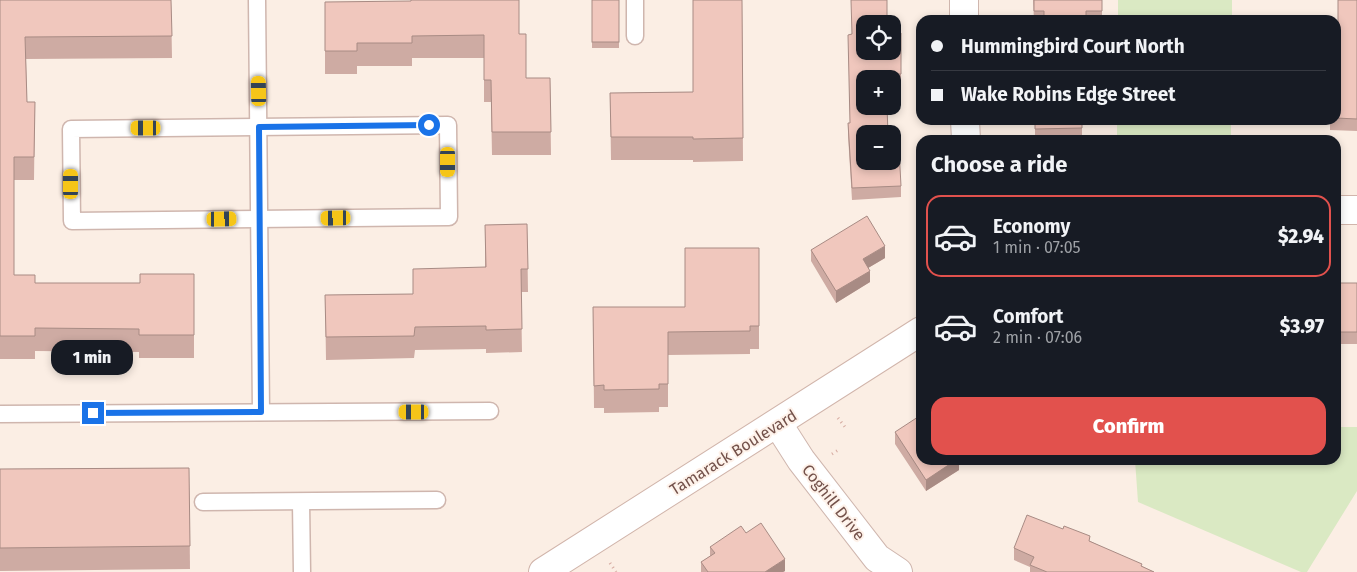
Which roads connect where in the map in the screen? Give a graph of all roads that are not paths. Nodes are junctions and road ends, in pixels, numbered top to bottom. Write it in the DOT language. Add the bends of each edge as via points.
graph roads {
  1 [pos="257,0"];
  2 [pos="635,0"];
  3 [pos="964,0"];
  4 [pos="964,15"];
  5 [pos="635,36"];
  6 [pos="259,127"];
  7 [pos="1341,210"];
  8 [pos="1357,210"];
  9 [pos="260,219"];
  10 [pos="916,334"];
  11 [pos="490,411"];
  12 [pos="261,412"];
  13 [pos="0,414"];
  14 [pos="778,424"];
  15 [pos="437,500"];
  16 [pos="203,502"];
  17 [pos="301,502"];
  18 [pos="549,570"];
  19 [pos="302,572"];
  20 [pos="898,572"];
  1 -- 6 [label="lane"];
  2 -- 5 [label="lane"];
  3 -- 4 [label="street"];
  6 -- 9 [label="lane"];
  6 -- 9 [label="lane" via="71,128 71,184 72,221"];
  6 -- 9 [label="lane" via="448,125 449,217"];
  7 -- 8 [label="street"];
  9 -- 12 [label="lane"];
  10 -- 14 [label="street, Tamarack Boulevard"];
  11 -- 12 [label="lane"];
  12 -- 13 [label="lane"];
  14 -- 18 [label="street, Tamarack Boulevard"];
  14 -- 20 [label="street, Coghill Drive" via="801,460 877,558"];
  15 -- 17 [label="lane"];
  16 -- 17 [label="lane"];
  17 -- 19 [label="lane"];
}
